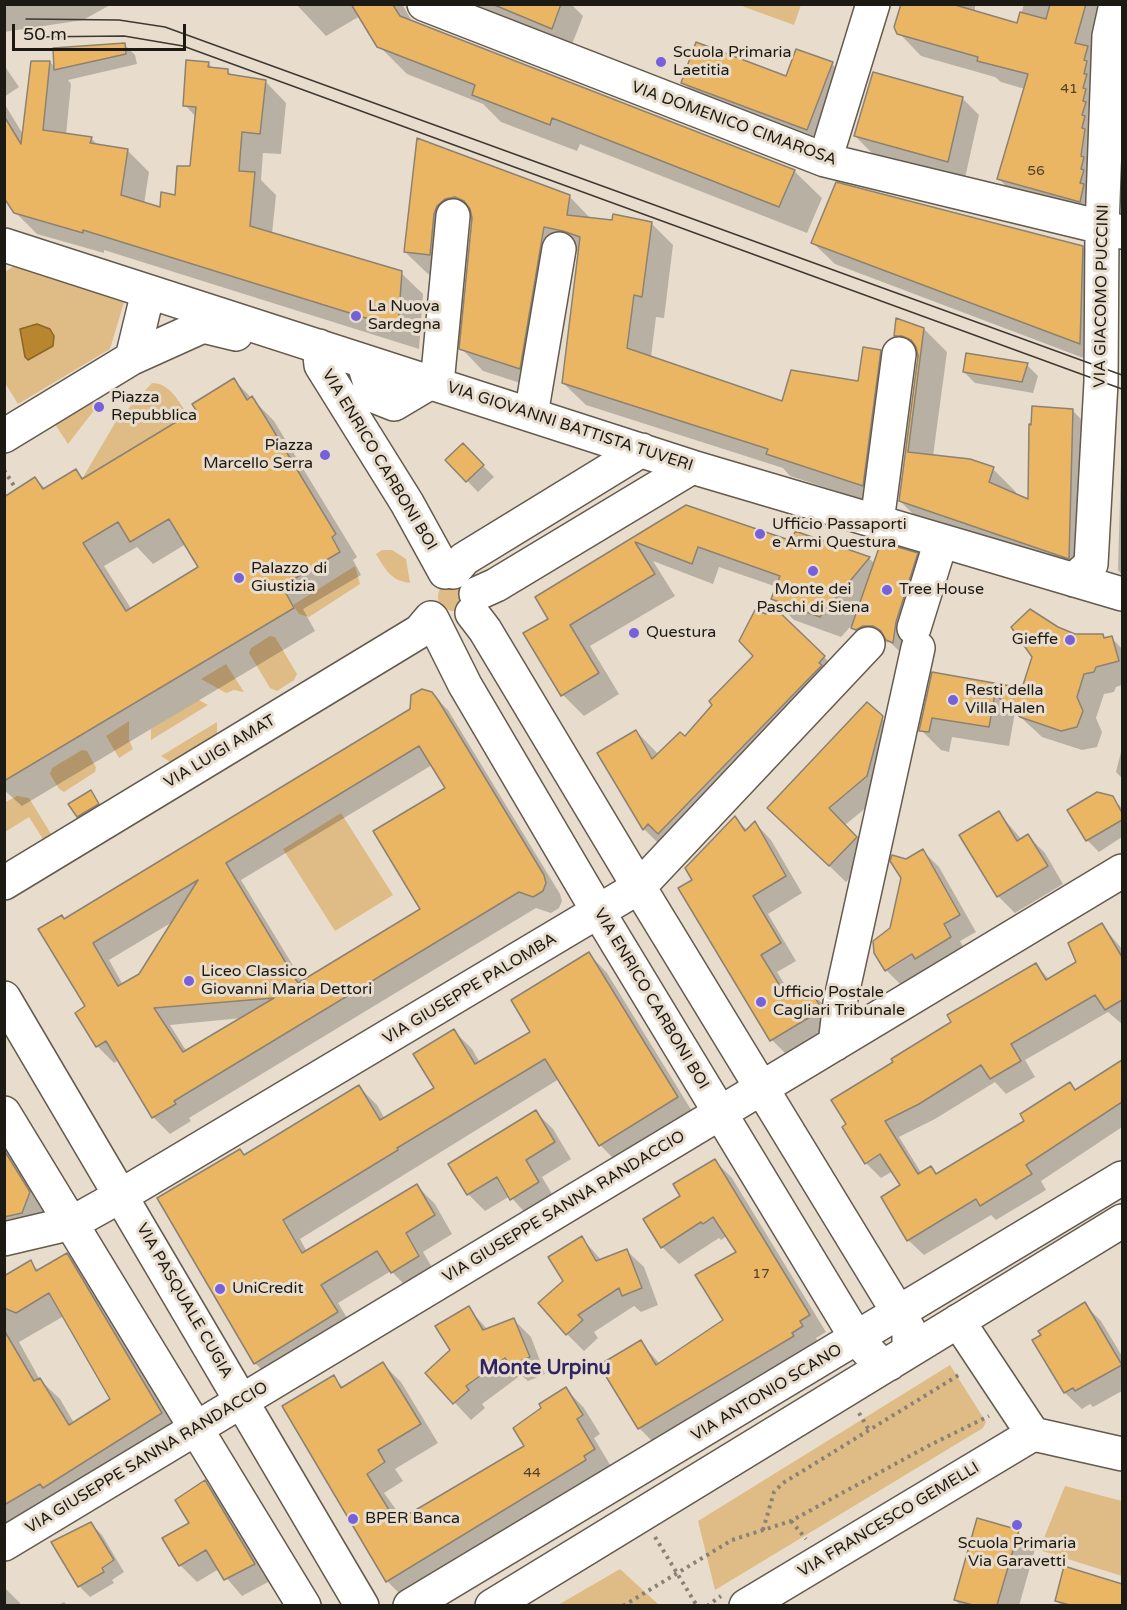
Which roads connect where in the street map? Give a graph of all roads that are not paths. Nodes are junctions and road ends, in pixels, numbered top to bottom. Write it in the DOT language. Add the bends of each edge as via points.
graph roads {
  1 [pos="424,4"];
  2 [pos="873,4"];
  3 [pos="1116,4"];
  4 [pos="1116,38"];
  5 [pos="825,160"];
  6 [pos="453,216"];
  7 [pos="1112,230"];
  8 [pos="559,249"];
  9 [pos="10,252"];
  10 [pos="148,292"];
  11 [pos="899,354"];
  12 [pos="320,356"];
  13 [pos="132,358"];
  14 [pos="434,383"];
  15 [pos="531,415"];
  16 [pos="4,436"];
  17 [pos="642,450"];
  18 [pos="692,467"];
  19 [pos="877,522"];
  20 [pos="941,541"];
  21 [pos="1074,580"];
  22 [pos="461,588"];
  23 [pos="1122,594"];
  24 [pos="432,618"];
  25 [pos="868,644"];
  26 [pos="1122,871"];
  27 [pos="4,883"];
  28 [pos="639,887"];
  29 [pos="599,913"];
  30 [pos="4,998"];
  31 [pos="835,1044"];
  32 [pos="761,1088"];
  33 [pos="4,1113"];
  34 [pos="720,1113"];
  35 [pos="1122,1178"];
  36 [pos="122,1196"];
  37 [pos="1122,1221"];
  38 [pos="72,1223"];
  39 [pos="4,1239"];
  40 [pos="898,1313"];
  41 [pos="958,1321"];
  42 [pos="857,1339"];
  43 [pos="899,1358"];
  44 [pos="243,1401"];
  45 [pos="196,1429"];
  46 [pos="1033,1434"];
  47 [pos="1122,1454"];
  48 [pos="4,1544"];
  49 [pos="736,1599"];
  50 [pos="304,1605"];
  51 [pos="363,1605"];
  52 [pos="410,1605"];
  53 [pos="492,1605"];
  1 -- 5 [label="street, VIA DOMENICO CIMAROSA"];
  2 -- 5 [label="street"];
  3 -- 4 [label="street, VIA GIACOMO PUCCINI"];
  4 -- 7 [label="street, VIA GIACOMO PUCCINI"];
  5 -- 7 [label="street, VIA DOMENICO CIMAROSA"];
  6 -- 14 [label="street"];
  7 -- 21 [label="street, VIA GIACOMO PUCCINI" via="1091,564"];
  8 -- 15 [label="street"];
  9 -- 10 [label="street, VIA GIOVANNI BATTISTA TUVERI"];
  10 -- 12 [label="street, VIA GIOVANNI BATTISTA TUVERI"];
  10 -- 13 [label="street"];
  11 -- 19 [label="street"];
  12 -- 13 [label="street" via="203,326"];
  12 -- 14 [label="street, VIA GIOVANNI BATTISTA TUVERI" via="363,361"];
  12 -- 22 [label="street, VIA ENRICO CARBONI BOI"];
  13 -- 16 [label="street"];
  14 -- 15 [label="street, VIA GIOVANNI BATTISTA TUVERI"];
  15 -- 17 [label="street, VIA GIOVANNI BATTISTA TUVERI"];
  17 -- 18 [label="street, VIA GIOVANNI BATTISTA TUVERI"];
  17 -- 22 [label="street" via="464,559"];
  18 -- 19 [label="street, VIA GIOVANNI BATTISTA TUVERI"];
  18 -- 22 [label="street" via="496,585"];
  19 -- 20 [label="street, VIA GIOVANNI BATTISTA TUVERI"];
  20 -- 21 [label="street, VIA GIOVANNI BATTISTA TUVERI"];
  20 -- 31 [label="street" via="916,638 840,1003"];
  21 -- 23 [label="street, VIA GIOVANNI BATTISTA TUVERI"];
  22 -- 24 [label="street" via="457,624"];
  22 -- 24 [label="street, VIA ENRICO CARBONI BOI" via="431,579 423,593 424,606"];
  22 -- 28 [label="street, VIA ENRICO CARBONI BOI"];
  24 -- 27 [label="street, VIA LUIGI AMAT" via="420,631"];
  24 -- 29 [label="street, VIA ENRICO CARBONI BOI" via="465,685"];
  25 -- 28 [label="street, VIA GIUSEPPE PALOMBA"];
  26 -- 31 [label="street, VIA GIUSEPPE SANNA RANDACCIO"];
  28 -- 29 [label="street, VIA GIUSEPPE PALOMBA"];
  28 -- 32 [label="street, VIA ENRICO CARBONI BOI"];
  29 -- 34 [label="street, VIA ENRICO CARBONI BOI"];
  29 -- 36 [label="street, VIA GIUSEPPE PALOMBA"];
  30 -- 36 [label="street, VIA PASQUALE CUGIA"];
  31 -- 32 [label="street, VIA GIUSEPPE SANNA RANDACCIO"];
  32 -- 34 [label="street, VIA GIUSEPPE SANNA RANDACCIO"];
  32 -- 40 [label="street, VIA ENRICO CARBONI BOI"];
  33 -- 38 [label="street"];
  34 -- 42 [label="street, VIA ENRICO CARBONI BOI"];
  34 -- 44 [label="street, VIA GIUSEPPE SANNA RANDACCIO"];
  35 -- 40 [label="street, VIA ANTONIO SCANO"];
  36 -- 38 [label="street, VIA GIUSEPPE PALOMBA"];
  36 -- 44 [label="street, VIA PASQUALE CUGIA"];
  37 -- 41 [label="street"];
  38 -- 39 [label="street, VIA GIUSEPPE PALOMBA"];
  38 -- 45 [label="street"];
  40 -- 42 [label="street, VIA ANTONIO SCANO"];
  40 -- 43 [label="street, VIA ENRICO CARBONI BOI" via="909,1330"];
  41 -- 43 [label="street"];
  41 -- 46 [label="street"];
  42 -- 43 [label="street, VIA ENRICO CARBONI BOI" via="878,1362"];
  42 -- 52 [label="street, VIA ANTONIO SCANO"];
  43 -- 53 [label="street"];
  44 -- 45 [label="street, VIA GIUSEPPE SANNA RANDACCIO"];
  44 -- 51 [label="street, VIA PASQUALE CUGIA"];
  45 -- 48 [label="street, VIA GIUSEPPE SANNA RANDACCIO"];
  45 -- 50 [label="street"];
  46 -- 47 [label="street"];
  46 -- 49 [label="street, VIA FRANCESCO GEMELLI"];
}
